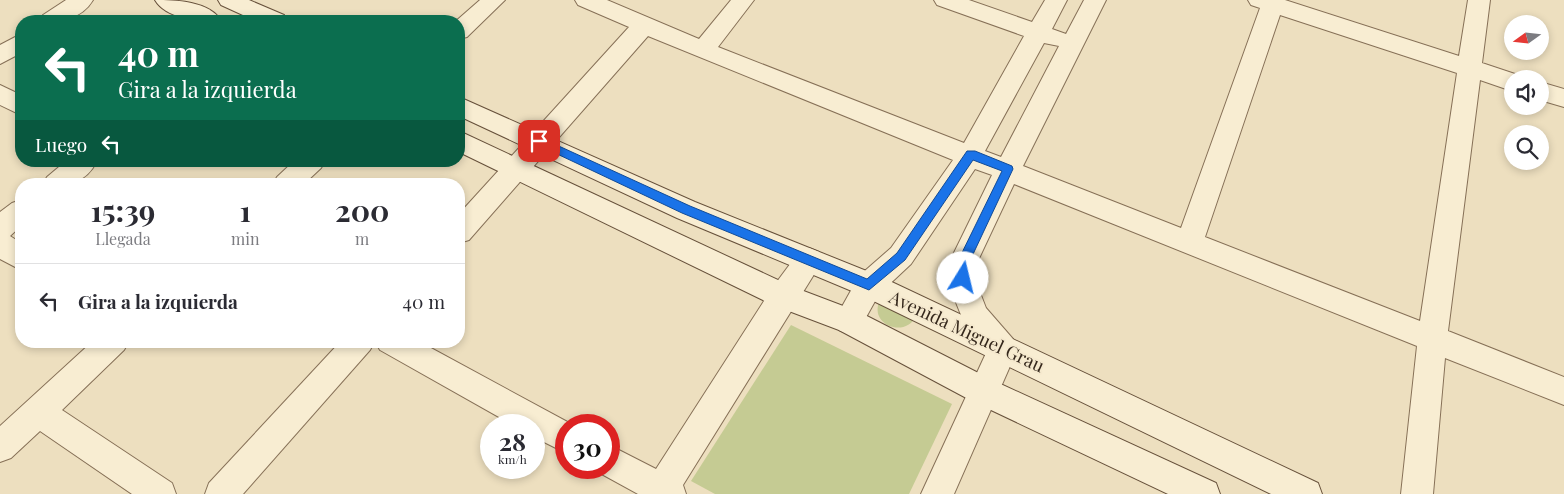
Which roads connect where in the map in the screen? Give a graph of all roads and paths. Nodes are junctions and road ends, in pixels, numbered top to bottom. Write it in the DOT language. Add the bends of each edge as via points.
graph roads {
  1 [pos="82,0"];
  2 [pos="166,0"];
  3 [pos="229,0"];
  4 [pos="494,0"];
  5 [pos="586,0"];
  6 [pos="743,0"];
  7 [pos="945,0"];
  8 [pos="1056,0"];
  9 [pos="1095,0"];
  10 [pos="1479,0"];
  11 [pos="1269,2"];
  12 [pos="60,15"];
  13 [pos="197,15"];
  14 [pos="258,15"];
  15 [pos="465,26"];
  16 [pos="644,26"];
  17 [pos="1040,32"];
  18 [pos="1072,45"];
  19 [pos="15,46"];
  20 [pos="703,50"];
  21 [pos="0,56"];
  22 [pos="1469,68"];
  23 [pos="1504,79"];
  24 [pos="0,94"];
  25 [pos="1549,94"];
  26 [pos="1564,98"];
  27 [pos="15,103"];
  28 [pos="465,109"];
  29 [pos="539,141"];
  30 [pos="465,143"];
  31 [pos="971,154"];
  32 [pos="77,167"];
  33 [pos="305,167"];
  34 [pos="517,168"];
  35 [pos="1008,169"];
  36 [pos="63,178"];
  37 [pos="293,178"];
  38 [pos="15,216"];
  39 [pos="465,225"];
  40 [pos="0,228"];
  41 [pos="1190,242"];
  42 [pos="0,244"];
  43 [pos="15,254"];
  44 [pos="809,260"];
  45 [pos="869,285"];
  46 [pos="783,296"];
  47 [pos="849,321"];
  48 [pos="1432,340"];
  49 [pos="107,348"];
  50 [pos="354,348"];
  51 [pos="403,348"];
  52 [pos="1003,348"];
  53 [pos="983,391"];
  54 [pos="1564,391"];
  55 [pos="38,412"];
  56 [pos="555,432"];
  57 [pos="0,447"];
  58 [pos="620,468"];
  59 [pos="663,493"];
  60 [pos="160,494"];
  61 [pos="221,494"];
  62 [pos="937,494"];
  63 [pos="1204,494"];
  64 [pos="1306,494"];
  65 [pos="1416,494"];
  1 -- 12 [label="street"];
  2 -- 13 [label="street"];
  3 -- 14 [label="street"];
  4 -- 15 [label="street"];
  5 -- 16 [label="street"];
  6 -- 20 [label="street"];
  7 -- 17 [label="street"];
  8 -- 17 [label="street"];
  9 -- 18 [label="street"];
  10 -- 22 [label="street"];
  11 -- 22 [label="street"];
  11 -- 41 [label="street"];
  16 -- 20 [label="street"];
  16 -- 29 [label="street"];
  17 -- 18 [label="street"];
  17 -- 31 [label="street"];
  18 -- 35 [label="street"];
  19 -- 21 [label="street"];
  20 -- 31 [label="street"];
  22 -- 23 [label="street"];
  22 -- 48 [label="street"];
  24 -- 27 [label="street"];
  25 -- 26 [label="street"];
  28 -- 29 [label="street, Avenida Miguel Grau"];
  29 -- 34 [label="street"];
  29 -- 44 [label="street, Avenida Miguel Grau" via="686,210"];
  30 -- 34 [label="street"];
  31 -- 35 [label="street"];
  31 -- 45 [label="street" via="901,256"];
  32 -- 36 [label="street"];
  33 -- 37 [label="street"];
  34 -- 39 [label="street"];
  34 -- 46 [label="street"];
  35 -- 41 [label="street"];
  35 -- 52 [label="street" via="961,267 975,316"];
  38 -- 40 [label="street"];
  41 -- 48 [label="street"];
  42 -- 43 [label="street"];
  44 -- 45 [label="street, Avenida Miguel Grau"];
  44 -- 46 [label="street"];
  45 -- 47 [label="street"];
  45 -- 52 [label="street, Avenida Miguel Grau"];
  46 -- 47 [label="street"];
  46 -- 59 [label="street"];
  47 -- 53 [label="street"];
  48 -- 54 [label="street"];
  48 -- 65 [label="street"];
  49 -- 55 [label="street"];
  50 -- 61 [label="street"];
  51 -- 56 [label="street"];
  52 -- 53 [label="street"];
  52 -- 64 [label="street, Avenida Miguel Grau"];
  53 -- 62 [label="street"];
  53 -- 63 [label="street"];
  55 -- 57 [label="street"];
  55 -- 60 [label="street"];
  58 -- 59 [label="street"];
}
